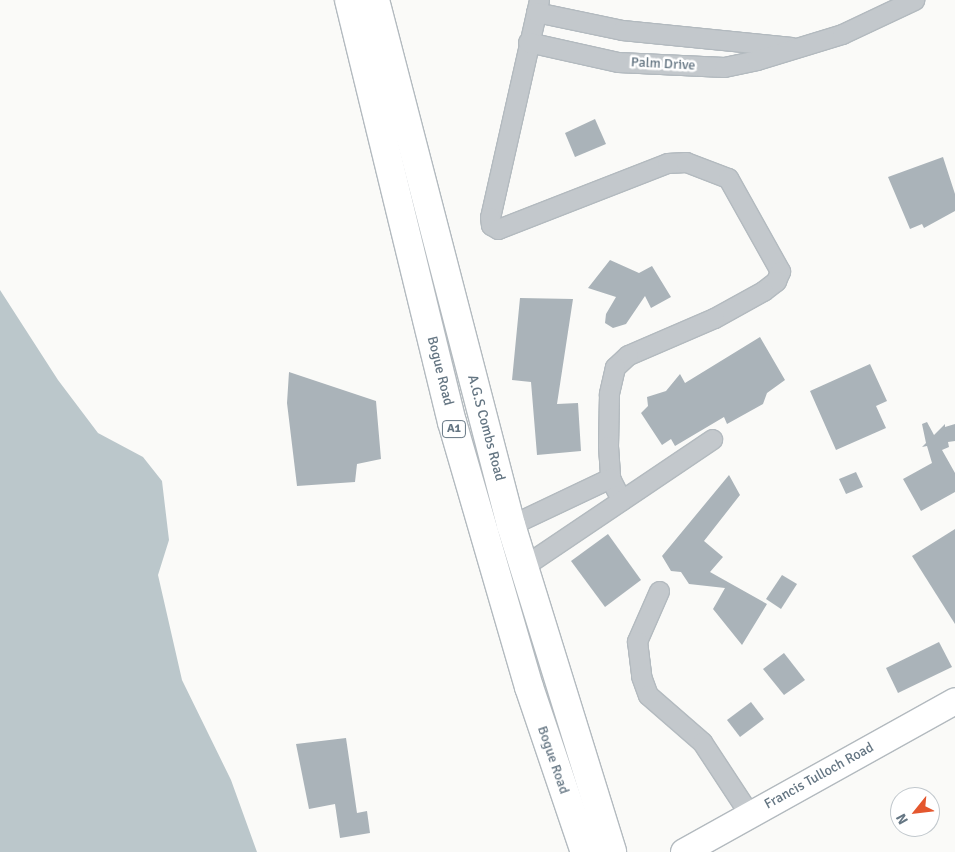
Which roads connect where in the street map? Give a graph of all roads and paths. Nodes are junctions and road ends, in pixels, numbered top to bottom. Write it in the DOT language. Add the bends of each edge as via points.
graph roads {
  1 [pos="348,0"];
  2 [pos="375,0"];
  3 [pos="914,0"];
  4 [pos="538,6"];
  5 [pos="889,7"];
  6 [pos="645,32"];
  7 [pos="528,42"];
  8 [pos="797,48"];
  9 [pos="640,63"];
  10 [pos="712,439"];
  11 [pos="610,478"];
  12 [pos="621,500"];
  13 [pos="512,525"];
  14 [pos="524,566"];
  15 [pos="658,590"];
  16 [pos="955,700"];
  17 [pos="750,815"];
  18 [pos="585,852"];
  19 [pos="612,852"];
  20 [pos="684,852"];
  1 -- 18 [label="main road, Bogue Road / A1" via="452,422 529,687"];
  2 -- 13 [label="main road, A.G.S Combs Road / A1"];
  3 -- 5 [label="street, Palm Drive"];
  4 -- 6 [label="street, Palm Drive"];
  4 -- 7 [label="street"];
  5 -- 8 [label="street, Palm Drive"];
  6 -- 8 [label="street, Palm Drive"];
  6 -- 9 [label="street"];
  7 -- 9 [label="street, Palm Drive" via="618,62"];
  7 -- 11 [label="street" via="490,217 491,225 498,229 667,163 686,162 728,178 780,272 776,281 763,291 714,318 628,355 615,367 609,394"];
  8 -- 9 [label="street, Palm Drive" via="724,67"];
  10 -- 12 [label="street"];
  11 -- 12 [label="street"];
  11 -- 13 [label="street"];
  12 -- 14 [label="street"];
  13 -- 14 [label="main road, A.G.S Combs Road / A1"];
  14 -- 19 [label="main road, A.G.S Combs Road / A1"];
  15 -- 17 [label="street" via="637,641 641,676 648,695 702,742"];
  16 -- 17 [label="main road, Francis Tulloch Road"];
  17 -- 20 [label="main road, Francis Tulloch Road"];
}
